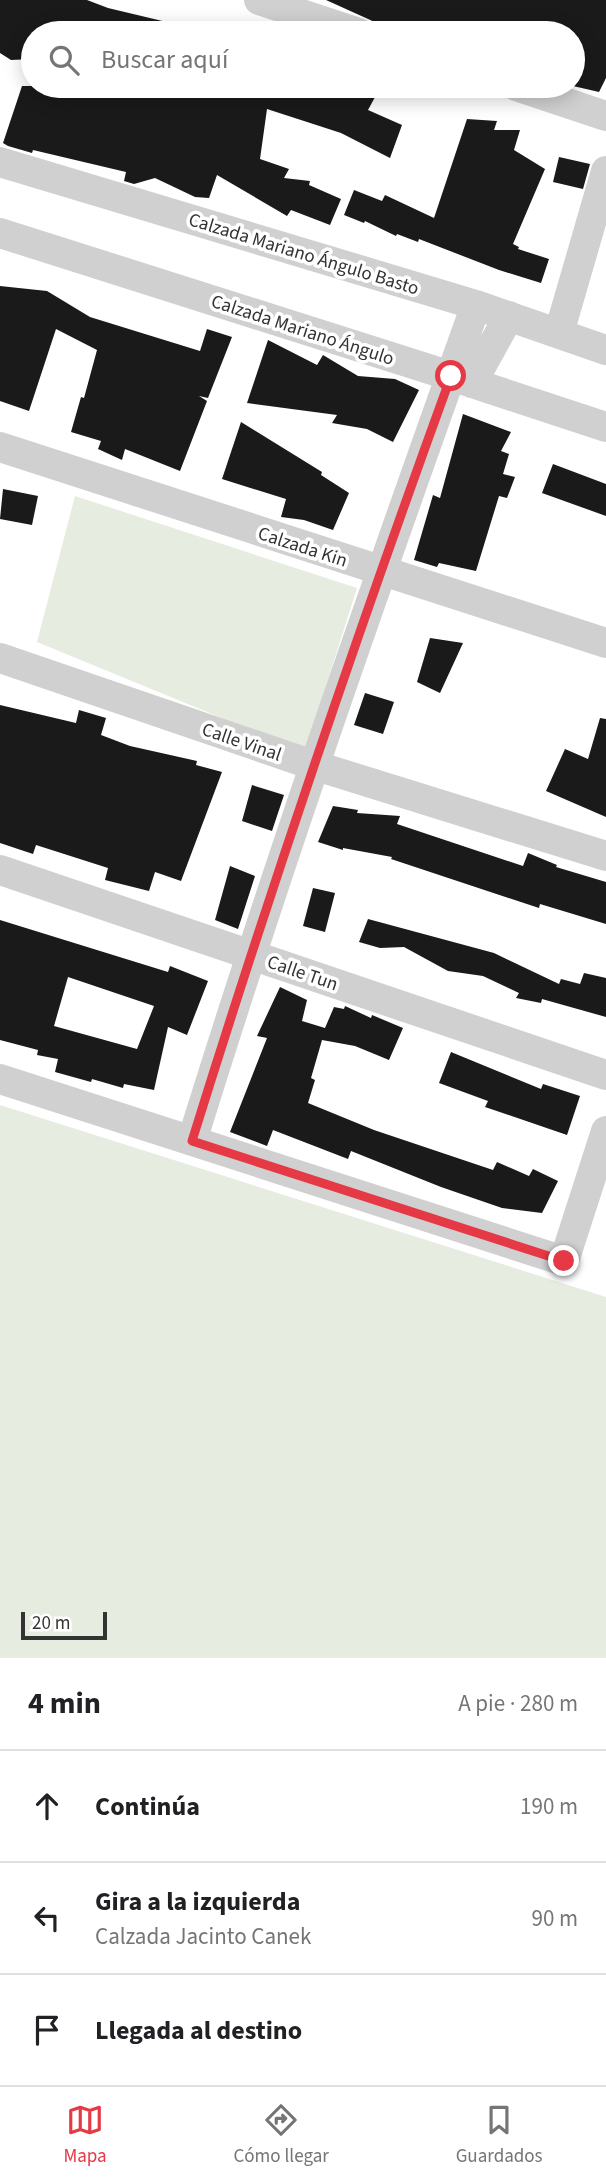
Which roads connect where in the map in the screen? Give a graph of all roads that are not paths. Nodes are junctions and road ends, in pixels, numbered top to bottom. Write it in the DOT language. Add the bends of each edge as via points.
graph roads {
  1 [pos="259,0"];
  2 [pos="323,21"];
  3 [pos="552,98"];
  4 [pos="606,116"];
  5 [pos="0,162"];
  6 [pos="606,171"];
  7 [pos="0,233"];
  8 [pos="476,304"];
  9 [pos="509,316"];
  10 [pos="559,333"];
  11 [pos="606,350"];
  12 [pos="462,379"];
  13 [pos="606,427"];
  14 [pos="0,447"];
  15 [pos="380,571"];
  16 [pos="606,643"];
  17 [pos="0,658"];
  18 [pos="313,765"];
  19 [pos="606,856"];
  20 [pos="0,870"];
  21 [pos="250,954"];
  22 [pos="606,1075"];
  23 [pos="0,1079"];
  24 [pos="606,1131"];
  25 [pos="192,1141"];
  1 -- 2 [label="street"];
  3 -- 4 [label="street"];
  5 -- 8 [label="street, Calzada Mariano Ángulo Basto"];
  6 -- 10 [label="street"];
  7 -- 12 [label="street, Calzada Mariano Ángulo"];
  8 -- 9 [label="street, Calzada Mariano Ángulo Basto"];
  8 -- 12 [label="street"];
  9 -- 10 [label="street, Calzada Mariano Ángulo Basto"];
  9 -- 12 [label="street"];
  10 -- 11 [label="street, Calzada Mariano Ángulo Basto"];
  12 -- 13 [label="street, Calzada Mariano Ángulo"];
  12 -- 15 [label="street"];
  14 -- 15 [label="street, Calzada Kin"];
  15 -- 16 [label="street, Calzada Kin"];
  15 -- 18 [label="street"];
  17 -- 18 [label="street, Calle Vinal"];
  18 -- 19 [label="street, Calle Vinal"];
  18 -- 21 [label="street"];
  20 -- 21 [label="street, Calle Tun"];
  21 -- 22 [label="street, Calle Tun"];
  21 -- 25 [label="street"];
  23 -- 25 [label="street"];
  24 -- 25 [label="street" via="564,1261"];
}
